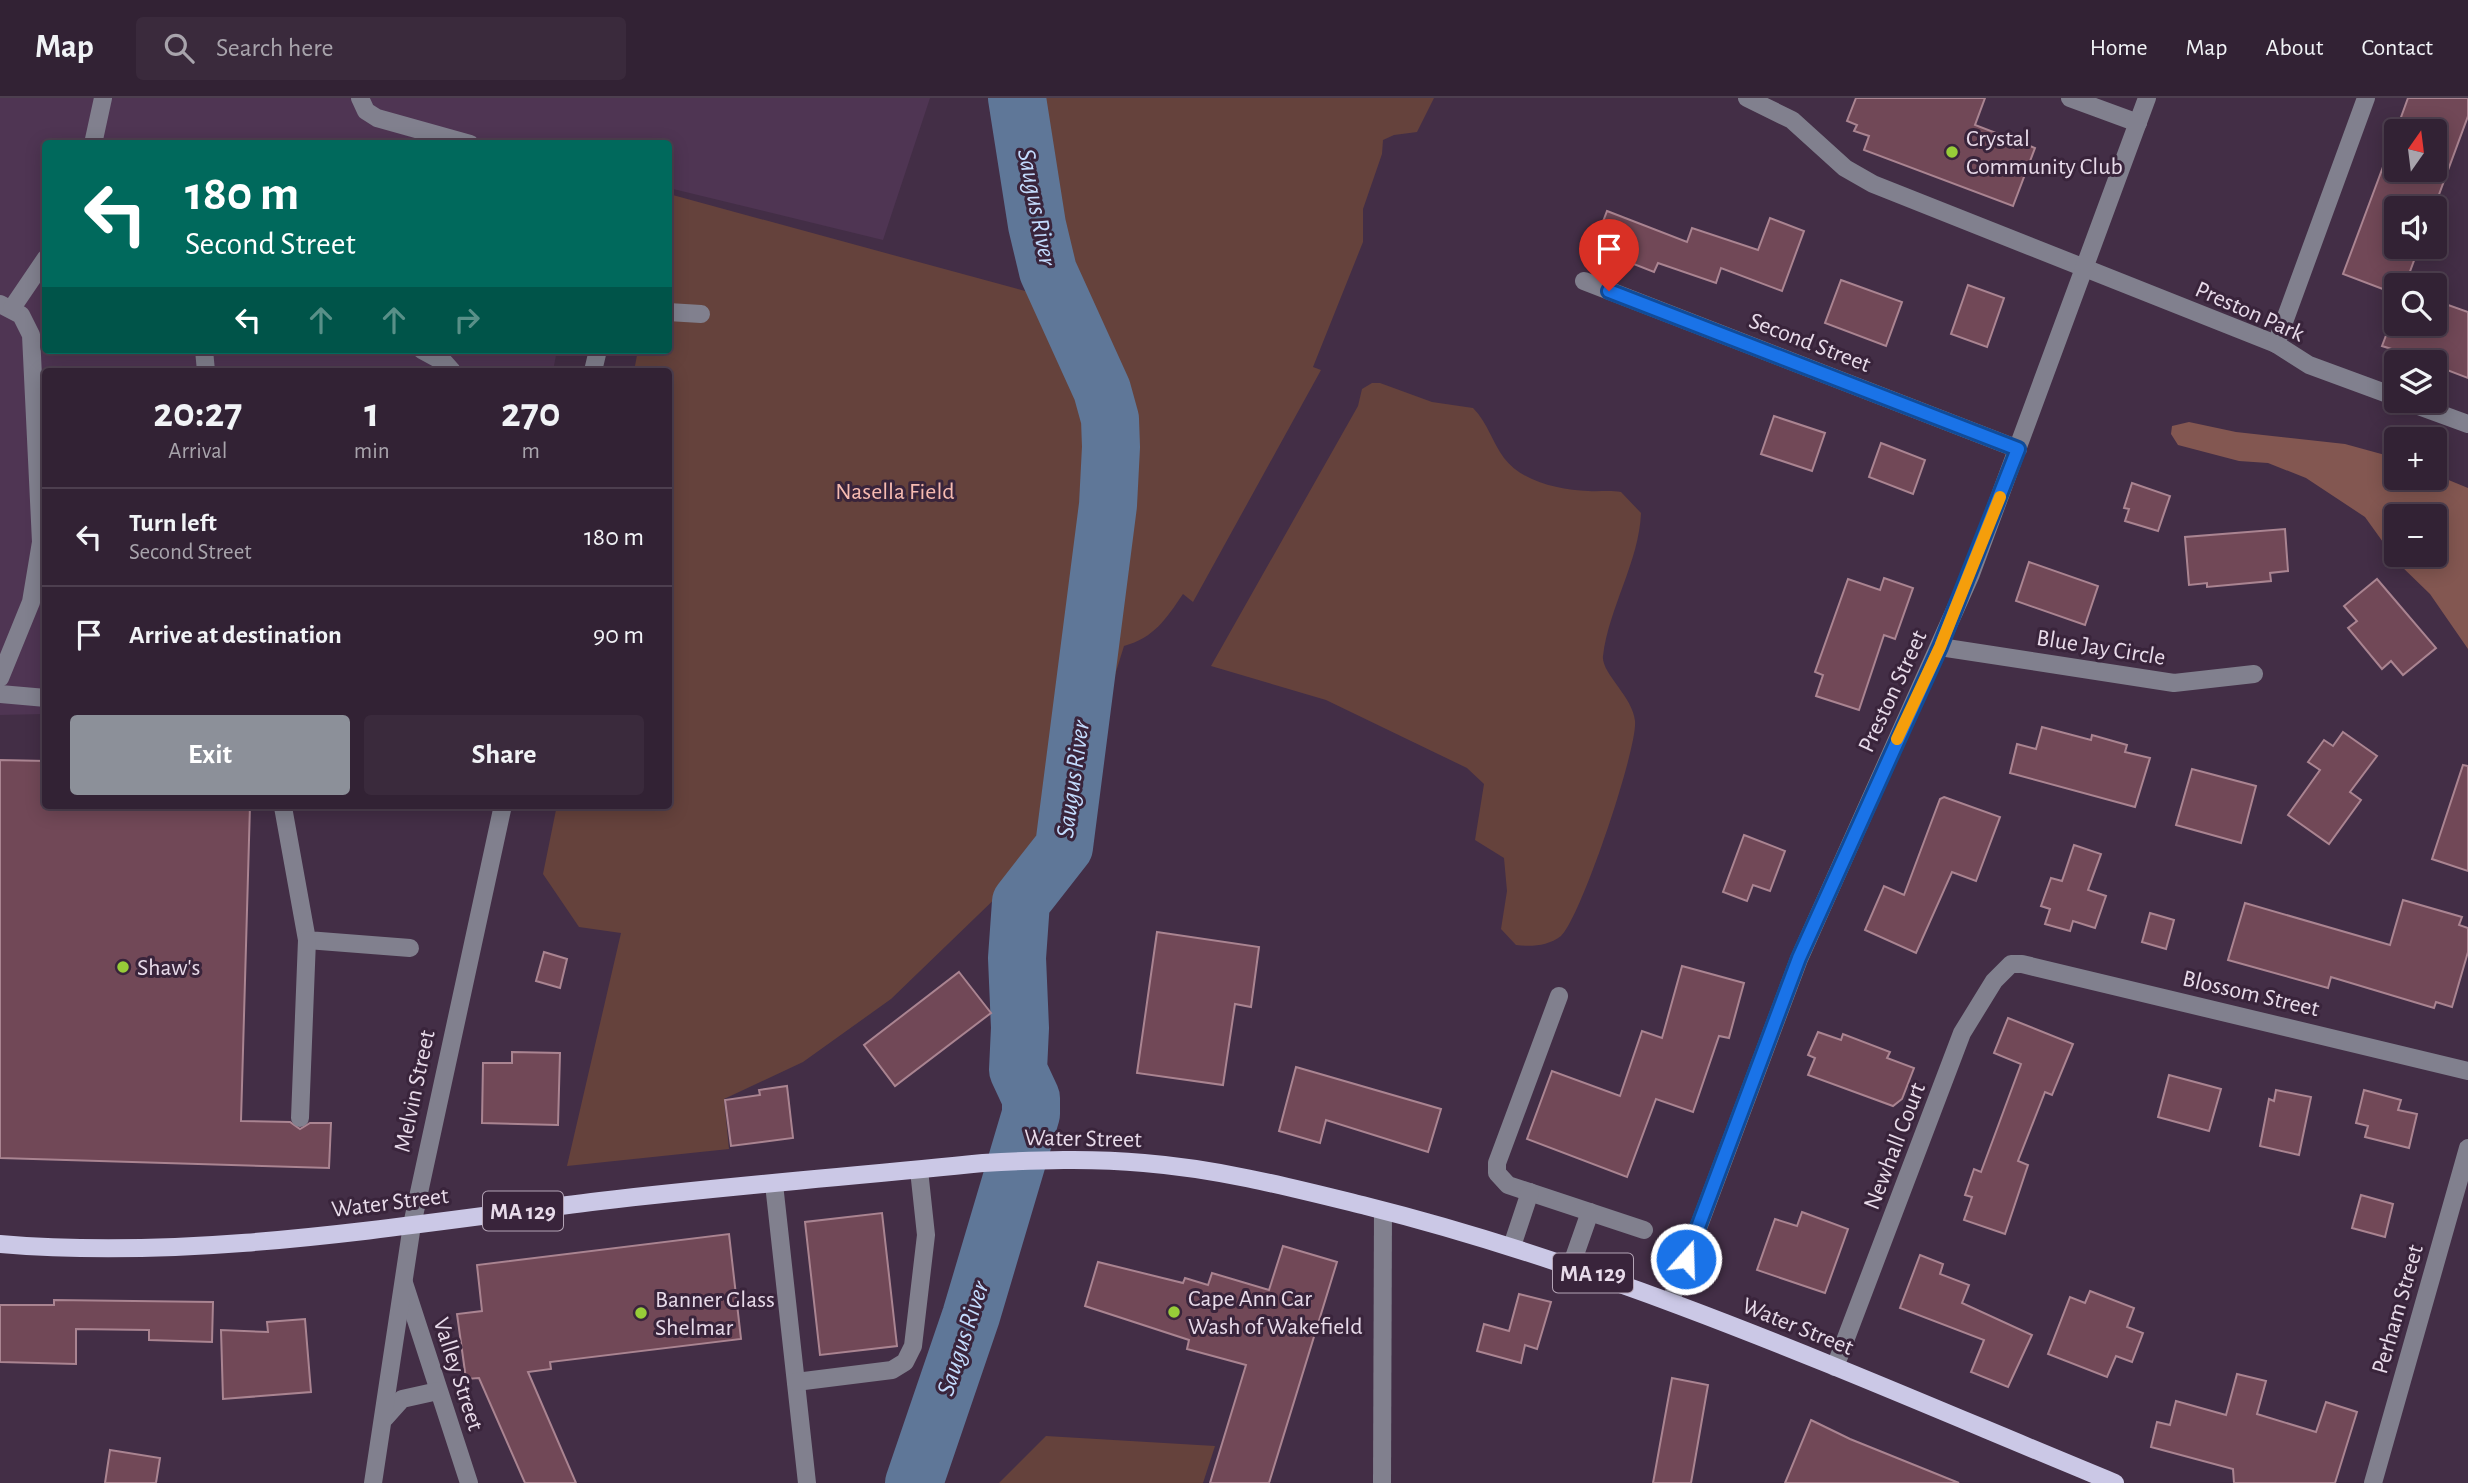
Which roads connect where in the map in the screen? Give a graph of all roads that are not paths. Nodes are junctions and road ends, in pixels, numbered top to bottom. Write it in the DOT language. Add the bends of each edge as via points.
graph roads {
  1 [pos="103,98"];
  2 [pos="359,98"];
  3 [pos="1747,98"];
  4 [pos="2070,98"];
  5 [pos="2147,98"];
  6 [pos="2366,98"];
  7 [pos="2138,123"];
  8 [pos="94,140"];
  9 [pos="456,140"];
  10 [pos="42,263"];
  11 [pos="2084,267"];
  12 [pos="1584,281"];
  13 [pos="6,306"];
  14 [pos="672,312"];
  15 [pos="701,314"];
  16 [pos="2276,344"];
  17 [pos="429,354"];
  18 [pos="449,368"];
  19 [pos="2384,393"];
  20 [pos="2438,413"];
  21 [pos="2468,424"];
  22 [pos="2018,449"];
  23 [pos="1940,647"];
  24 [pos="2255,674"];
  25 [pos="0,678"];
  26 [pos="0,694"];
  27 [pos="42,698"];
  28 [pos="282,809"];
  29 [pos="502,809"];
  30 [pos="307,940"];
  31 [pos="410,948"];
  32 [pos="2022,964"];
  33 [pos="1559,996"];
  34 [pos="2468,1070"];
  35 [pos="300,1118"];
  36 [pos="2468,1149"];
  37 [pos="919,1170"];
  38 [pos="774,1184"];
  39 [pos="1530,1192"];
  40 [pos="1383,1210"];
  41 [pos="1590,1212"];
  42 [pos="412,1225"];
  43 [pos="1644,1230"];
  44 [pos="0,1244"];
  45 [pos="1512,1246"];
  46 [pos="1571,1266"];
  47 [pos="403,1280"];
  48 [pos="1671,1300"];
  49 [pos="1835,1367"];
  50 [pos="796,1382"];
  51 [pos="438,1391"];
  52 [pos="380,1431"];
  53 [pos="373,1483"];
  54 [pos="469,1483"];
  55 [pos="807,1483"];
  56 [pos="1382,1483"];
  57 [pos="2115,1483"];
  58 [pos="2374,1483"];
  1 -- 8 [label="street"];
  2 -- 9 [label="street" via="377,118"];
  3 -- 11 [label="street, Preston Park" via="1792,120 1863,179"];
  4 -- 7 [label="street"];
  5 -- 7 [label="street, Preston Street"];
  6 -- 16 [label="street"];
  7 -- 11 [label="street, Preston Street"];
  10 -- 13 [label="street"];
  11 -- 16 [label="street, Preston Park"];
  11 -- 22 [label="street, Preston Street"];
  12 -- 22 [label="street, Second Street"];
  13 -- 25 [label="street" via="24,319 31,335 41,542 31,602"];
  14 -- 15 [label="street"];
  16 -- 19 [label="street, Preston Park" via="2309,365"];
  17 -- 18 [label="street"];
  20 -- 21 [label="street"];
  22 -- 23 [label="street, Preston Street"];
  23 -- 24 [label="street, Blue Jay Circle" via="2174,683"];
  23 -- 48 [label="street, Preston Street" via="1799,958"];
  26 -- 27 [label="street"];
  28 -- 30 [label="street"];
  29 -- 42 [label="street, Melvin Street"];
  30 -- 31 [label="street"];
  30 -- 35 [label="street"];
  32 -- 34 [label="street, Blossom Street"];
  32 -- 49 [label="street, Newhall Court" via="2011,964 1999,974 1965,1027"];
  33 -- 39 [label="street" via="1497,1166 1502,1181"];
  36 -- 58 [label="street, Perham Street"];
  37 -- 38 [label="main road, Water Street / MA 129"];
  37 -- 40 [label="main road, Water Street / MA 129" via="1044,1160 1110,1161 1268,1183"];
  37 -- 50 [label="street" via="926,1235 908,1359 892,1370"];
  38 -- 42 [label="main road, Water Street / MA 129"];
  38 -- 50 [label="street"];
  39 -- 41 [label="street"];
  39 -- 45 [label="street"];
  40 -- 45 [label="main road, Water Street / MA 129"];
  40 -- 56 [label="street"];
  41 -- 43 [label="street"];
  41 -- 46 [label="street"];
  42 -- 44 [label="main road, Water Street / MA 129" via="192,1247 87,1249"];
  42 -- 47 [label="street, Melvin Street"];
  45 -- 46 [label="main road, Water Street / MA 129"];
  46 -- 48 [label="main road, Water Street / MA 129"];
  47 -- 51 [label="street, Valley Street"];
  47 -- 52 [label="street, Melvin Street"];
  48 -- 49 [label="main road, Water Street / MA 129"];
  49 -- 57 [label="main road, Water Street / MA 129"];
  50 -- 55 [label="street"];
  51 -- 52 [label="street, Melvin Street" via="398,1401"];
  51 -- 54 [label="street, Valley Street"];
  52 -- 53 [label="street, Melvin Street"];
}
